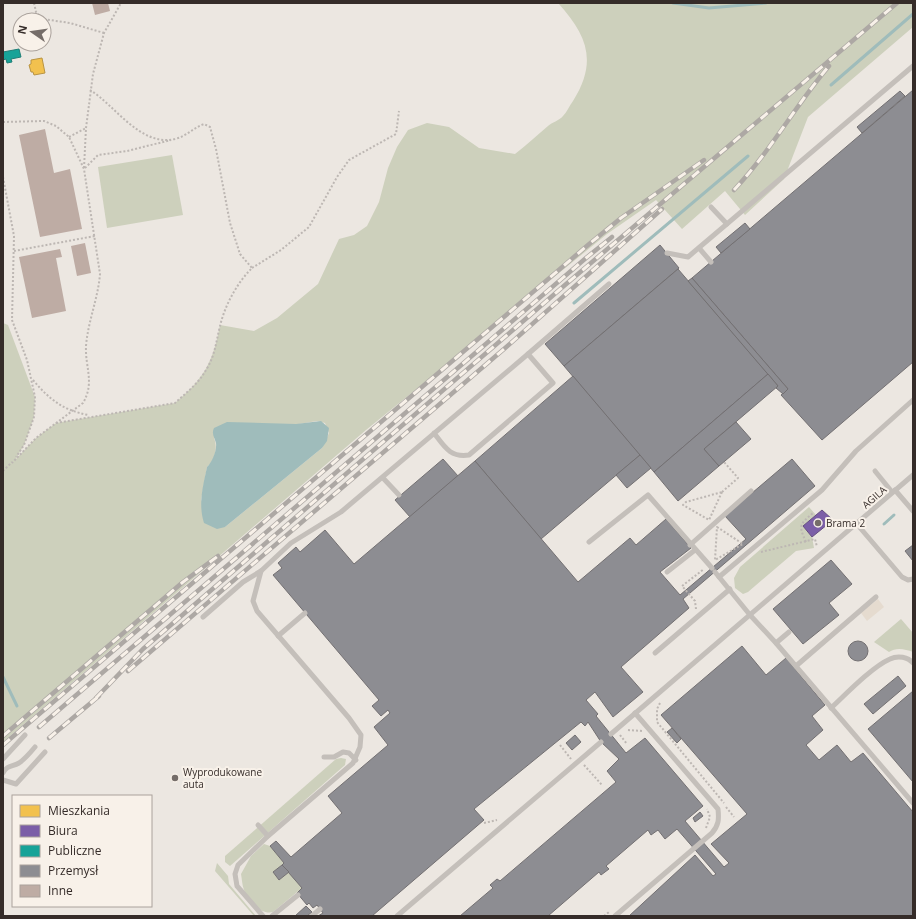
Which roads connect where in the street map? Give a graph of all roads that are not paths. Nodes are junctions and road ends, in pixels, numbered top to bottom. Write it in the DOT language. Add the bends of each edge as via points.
graph roads {
  1 [pos="913,66"];
  2 [pos="711,206"];
  3 [pos="727,224"];
  4 [pos="699,248"];
  5 [pos="667,253"];
  6 [pos="710,262"];
  7 [pos="609,284"];
  8 [pos="528,354"];
  9 [pos="913,400"];
  10 [pos="434,433"];
  11 [pos="875,471"];
  12 [pos="913,475"];
  13 [pos="382,478"];
  14 [pos="751,491"];
  15 [pos="894,491"];
  16 [pos="399,495"];
  17 [pos="913,511"];
  18 [pos="856,523"];
  19 [pos="589,542"];
  20 [pos="690,545"];
  21 [pos="695,550"];
  22 [pos="262,571"];
  23 [pos="667,572"];
  24 [pos="719,577"];
  25 [pos="913,579"];
  26 [pos="730,589"];
  27 [pos="876,597"];
  28 [pos="305,613"];
  29 [pos="750,615"];
  30 [pos="203,617"];
  31 [pos="789,632"];
  32 [pos="278,636"];
  33 [pos="776,643"];
  34 [pos="655,653"];
  35 [pos="913,663"];
  36 [pos="796,666"];
  37 [pos="831,708"];
  38 [pos="635,713"];
  39 [pos="610,734"];
  40 [pos="24,735"];
  41 [pos="601,742"];
  42 [pos="35,747"];
  43 [pos="45,752"];
  44 [pos="324,757"];
  45 [pos="3,759"];
  46 [pos="356,760"];
  47 [pos="3,772"];
  48 [pos="4,779"];
  49 [pos="913,803"];
  50 [pos="258,825"];
  51 [pos="268,836"];
  52 [pos="298,895"];
  53 [pos="320,909"];
  54 [pos="263,916"];
  55 [pos="272,916"];
  56 [pos="312,916"];
  57 [pos="397,916"];
  58 [pos="615,916"];
  1 -- 3 [label="lane"];
  2 -- 3 [label="lane"];
  3 -- 4 [label="lane"];
  4 -- 5 [label="lane" via="688,257"];
  4 -- 6 [label="lane"];
  7 -- 8 [label="lane"];
  8 -- 10 [label="lane"];
  8 -- 10 [label="lane" via="553,383 469,455 461,456 447,451"];
  9 -- 24 [label="lane" via="856,451 822,490"];
  10 -- 13 [label="lane"];
  11 -- 15 [label="lane"];
  12 -- 15 [label="lane, AGILA"];
  13 -- 16 [label="lane"];
  13 -- 22 [label="lane" via="341,512 291,543"];
  14 -- 20 [label="lane"];
  15 -- 17 [label="lane"];
  15 -- 18 [label="lane, AGILA"];
  18 -- 25 [label="lane" via="902,577"];
  18 -- 29 [label="lane, AGILA"];
  19 -- 20 [label="lane" via="648,496"];
  20 -- 21 [label="lane"];
  21 -- 23 [label="lane"];
  21 -- 24 [label="lane"];
  22 -- 30 [label="lane" via="243,582"];
  22 -- 32 [label="lane" via="253,601 257,611"];
  24 -- 26 [label="lane"];
  26 -- 29 [label="lane"];
  26 -- 34 [label="lane"];
  27 -- 36 [label="lane"];
  28 -- 32 [label="lane"];
  29 -- 33 [label="lane"];
  29 -- 38 [label="lane, AGILA"];
  31 -- 33 [label="lane"];
  32 -- 46 [label="lane" via="357,727 361,735"];
  33 -- 36 [label="lane"];
  35 -- 37 [label="lane" via="901,657 891,658"];
  36 -- 37 [label="lane"];
  37 -- 49 [label="lane"];
  38 -- 39 [label="lane, AGILA"];
  38 -- 58 [label="lane" via="718,809 719,820 717,828 712,833"];
  40 -- 45 [label="lane"];
  41 -- 57 [label="lane"];
  42 -- 47 [label="lane" via="24,759"];
  43 -- 48 [label="lane" via="16,784"];
  44 -- 46 [label="lane" via="334,757 343,752 349,753"];
  46 -- 51 [label="lane"];
  50 -- 51 [label="lane"];
  51 -- 54 [label="lane" via="238,865 235,874 237,886"];
  52 -- 55 [label="lane"];
  53 -- 56 [label="lane"];
}
